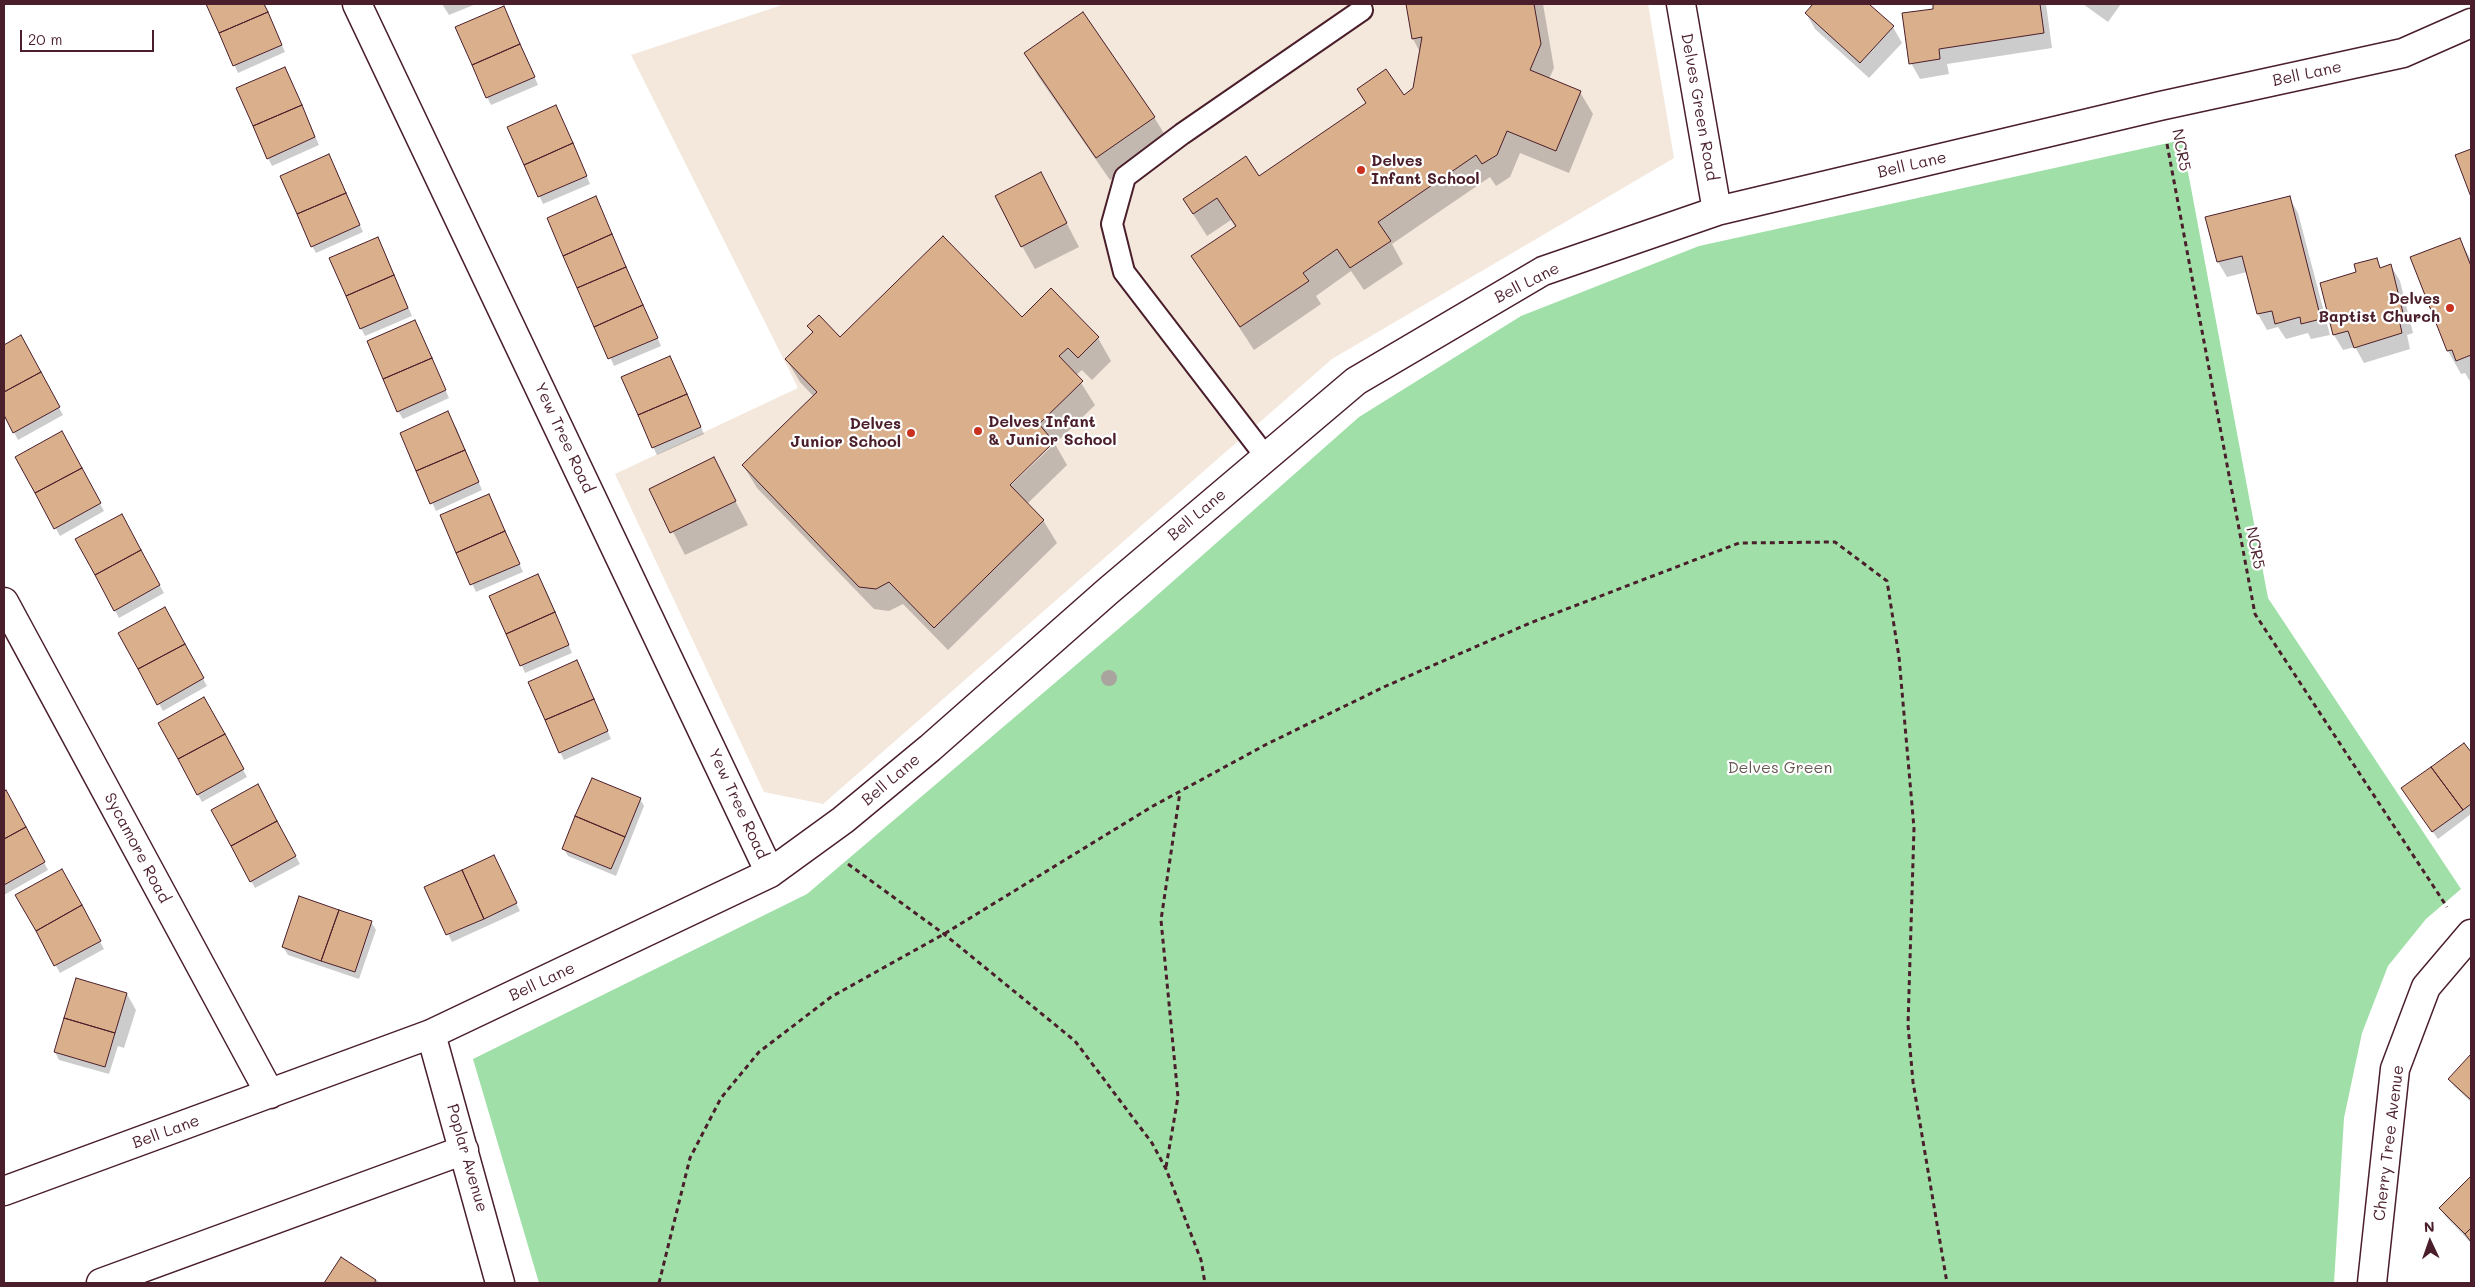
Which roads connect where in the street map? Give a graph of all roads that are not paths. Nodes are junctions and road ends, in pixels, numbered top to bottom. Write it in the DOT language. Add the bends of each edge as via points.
graph roads {
  1 [pos="357,4"];
  2 [pos="1681,4"];
  3 [pos="1362,10"];
  4 [pos="2471,23"];
  5 [pos="1717,211"];
  6 [pos="1266,457"];
  7 [pos="4,602"];
  8 [pos="770,873"];
  9 [pos="2469,936"];
  10 [pos="432,1034"];
  11 [pos="270,1094"];
  12 [pos="464,1150"];
  13 [pos="4,1191"];
  14 [pos="101,1283"];
  15 [pos="500,1283"];
  16 [pos="2372,1283"];
  1 -- 8 [label="street, Yew Tree Road"];
  2 -- 5 [label="street, Delves Green Road"];
  3 -- 6 [label="lane" via="1125,177 1112,224 1124,272"];
  4 -- 5 [label="street, Bell Lane" via="2403,53 2160,106"];
  5 -- 6 [label="street, Bell Lane" via="1543,271 1356,381"];
  6 -- 8 [label="street, Bell Lane" via="930,748"];
  7 -- 11 [label="street, Sycamore Road"];
  8 -- 10 [label="street, Bell Lane"];
  9 -- 16 [label="street, Cherry Tree Avenue" via="2426,988 2395,1069"];
  10 -- 11 [label="street, Bell Lane"];
  10 -- 12 [label="street, Poplar Avenue"];
  11 -- 13 [label="street, Bell Lane"];
  12 -- 14 [label="street"];
  12 -- 15 [label="street, Poplar Avenue"];
}
